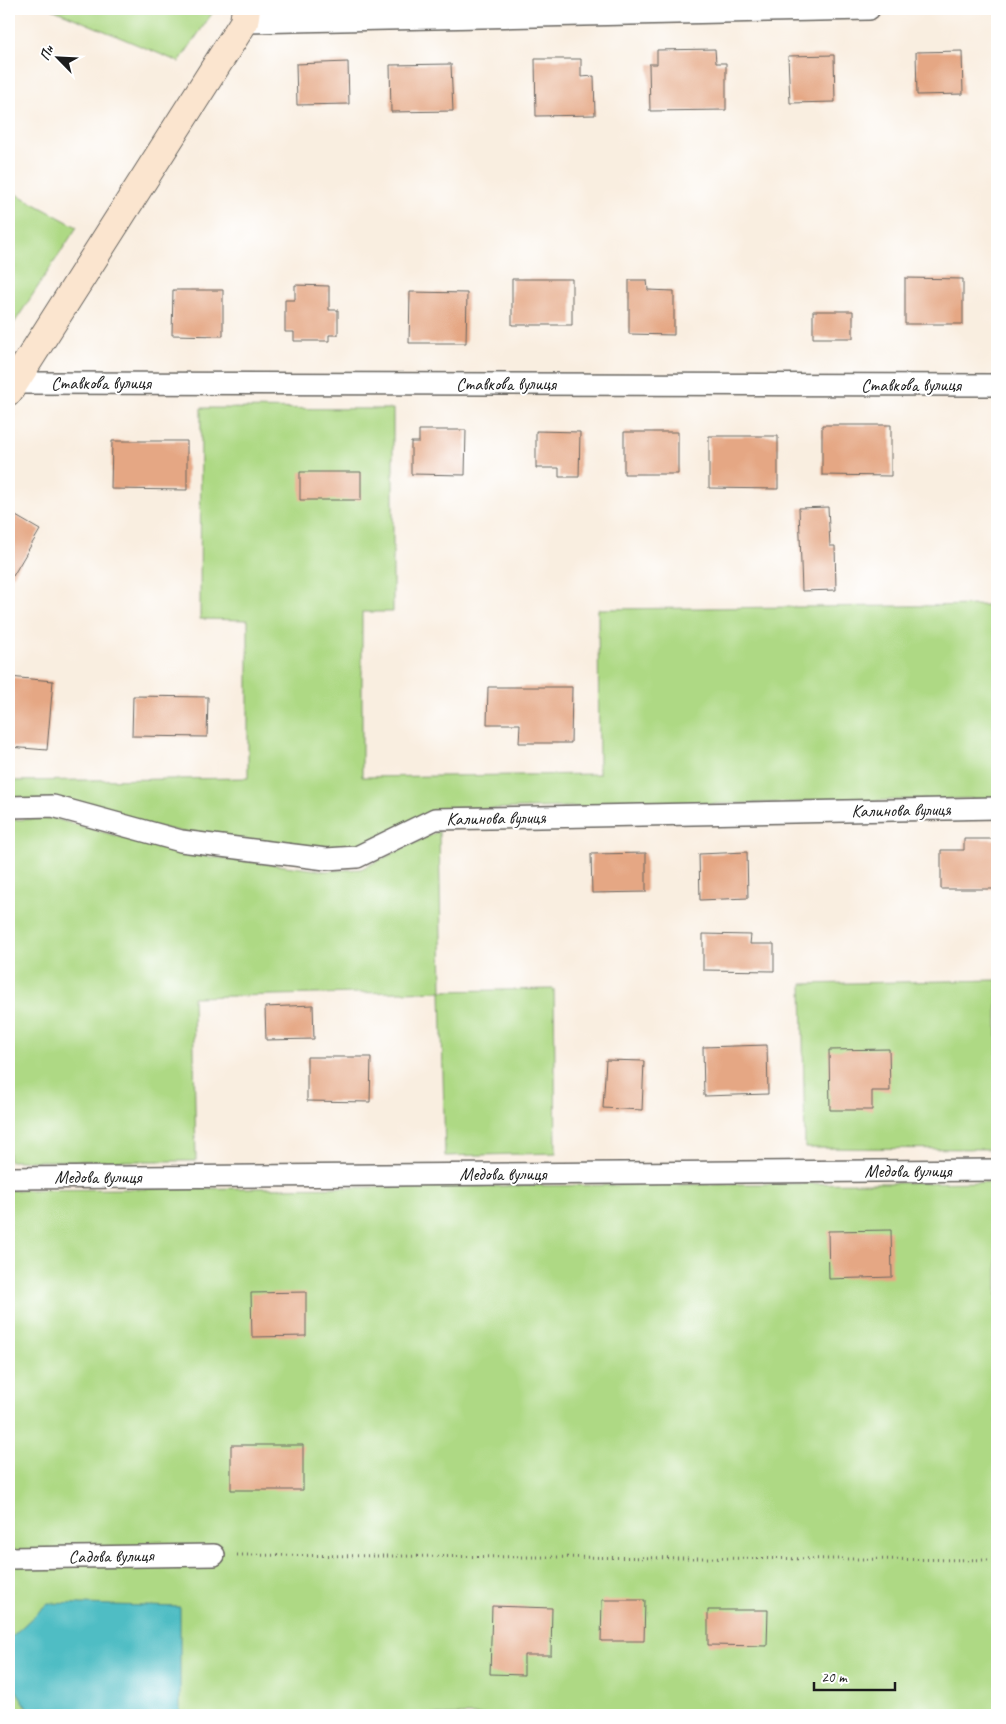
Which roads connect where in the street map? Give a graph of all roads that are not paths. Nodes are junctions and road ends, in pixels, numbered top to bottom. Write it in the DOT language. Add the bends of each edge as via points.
graph roads {
  1 [pos="869,9"];
  2 [pos="245,15"];
  3 [pos="997,385"];
  4 [pos="11,387"];
  5 [pos="9,807"];
  6 [pos="997,808"];
  7 [pos="997,1170"];
  8 [pos="9,1178"];
  9 [pos="214,1555"];
  10 [pos="9,1558"];
  1 -- 2 [label="street"];
  2 -- 4 [label="street"];
  3 -- 4 [label="street, Ставкова вулиця"];
  5 -- 6 [label="street, Калинова вулиця" via="53,806 181,841 326,859 358,857 435,819"];
  7 -- 8 [label="street, Медова вулиця"];
  9 -- 10 [label="street, Садова вулиця"];
}
